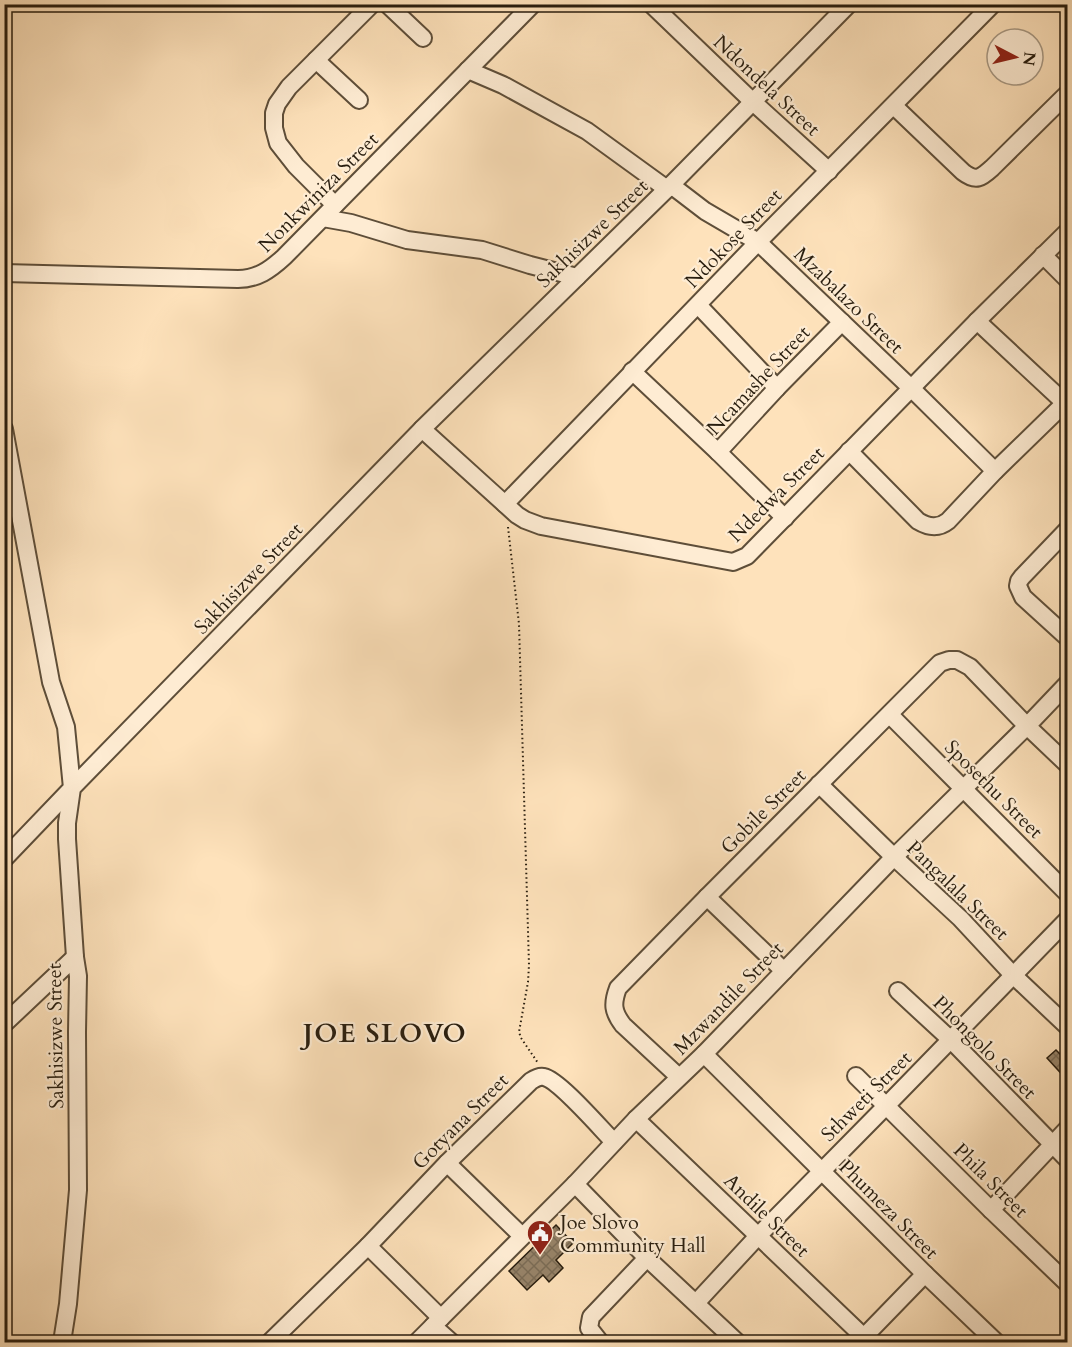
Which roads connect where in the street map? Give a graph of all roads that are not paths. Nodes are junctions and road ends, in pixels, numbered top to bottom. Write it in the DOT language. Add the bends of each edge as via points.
graph roads {
  1 [pos="372,4"];
  2 [pos="387,4"];
  3 [pos="651,4"];
  4 [pos="849,4"];
  5 [pos="993,4"];
  6 [pos="529,6"];
  7 [pos="423,38"];
  8 [pos="316,60"];
  9 [pos="468,70"];
  10 [pos="1068,93"];
  11 [pos="359,100"];
  12 [pos="753,102"];
  13 [pos="894,106"];
  14 [pos="829,171"];
  15 [pos="669,187"];
  16 [pos="335,205"];
  17 [pos="322,218"];
  18 [pos="1068,231"];
  19 [pos="758,242"];
  20 [pos="1043,255"];
  21 [pos="4,273"];
  22 [pos="577,277"];
  23 [pos="1068,280"];
  24 [pos="698,305"];
  25 [pos="976,321"];
  26 [pos="842,322"];
  27 [pos="632,371"];
  28 [pos="777,388"];
  29 [pos="911,388"];
  30 [pos="1066,403"];
  31 [pos="4,429"];
  32 [pos="422,429"];
  33 [pos="849,451"];
  34 [pos="718,452"];
  35 [pos="995,471"];
  36 [pos="505,504"];
  37 [pos="785,518"];
  38 [pos="1068,529"];
  39 [pos="1068,638"];
  40 [pos="1068,682"];
  41 [pos="890,715"];
  42 [pos="1027,726"];
  43 [pos="1068,765"];
  44 [pos="819,784"];
  45 [pos="72,788"];
  46 [pos="963,788"];
  47 [pos="894,857"];
  48 [pos="4,860"];
  49 [pos="1068,894"];
  50 [pos="707,897"];
  51 [pos="1068,919"];
  52 [pos="75,957"];
  53 [pos="784,970"];
  54 [pos="1013,975"];
  55 [pos="898,991"];
  56 [pos="4,1024"];
  57 [pos="1068,1027"];
  58 [pos="951,1040"];
  59 [pos="704,1054"];
  60 [pos="856,1076"];
  61 [pos="679,1077"];
  62 [pos="886,1106"];
  63 [pos="636,1119"];
  64 [pos="1068,1128"];
  65 [pos="614,1142"];
  66 [pos="1052,1145"];
  67 [pos="1068,1160"];
  68 [pos="447,1163"];
  69 [pos="821,1171"];
  70 [pos="575,1184"];
  71 [pos="991,1210"];
  72 [pos="522,1236"];
  73 [pos="758,1236"];
  74 [pos="368,1245"];
  75 [pos="647,1258"];
  76 [pos="925,1274"];
  77 [pos="1068,1284"];
  78 [pos="696,1303"];
  79 [pos="437,1322"];
  80 [pos="864,1341"];
  81 [pos="62,1342"];
  82 [pos="270,1342"];
  83 [pos="417,1342"];
  84 [pos="451,1342"];
  85 [pos="600,1342"];
  86 [pos="737,1342"];
  87 [pos="996,1342"];
  1 -- 8 [label="street"];
  2 -- 7 [label="street"];
  3 -- 12 [label="street, Ndondela Street"];
  4 -- 12 [label="street, Sakhisizwe Street"];
  5 -- 13 [label="street, Ndokose Street"];
  6 -- 9 [label="street, Nonkwiniza Street"];
  8 -- 11 [label="street"];
  8 -- 16 [label="street" via="282,96 274,113 274,128 278,143 296,166"];
  9 -- 15 [label="street, Mzabalazo Street" via="587,131"];
  9 -- 16 [label="street, Nonkwiniza Street"];
  10 -- 13 [label="street" via="977,178 963,172"];
  12 -- 14 [label="street, Ndondela Street"];
  12 -- 15 [label="street, Sakhisizwe Street"];
  13 -- 14 [label="street, Ndokose Street"];
  14 -- 19 [label="street, Ndokose Street"];
  15 -- 19 [label="street, Mzabalazo Street"];
  15 -- 22 [label="street, Sakhisizwe Street"];
  16 -- 17 [label="street, Nonkwiniza Street"];
  17 -- 21 [label="street, Nonkwiniza Street" via="273,267 247,279"];
  17 -- 22 [label="street" via="407,240 482,250"];
  18 -- 20 [label="street, Ndedwa Street"];
  19 -- 24 [label="street, Ndokose Street"];
  19 -- 26 [label="street, Mzabalazo Street"];
  20 -- 23 [label="street"];
  20 -- 25 [label="street, Ndedwa Street"];
  22 -- 32 [label="street, Sakhisizwe Street"];
  24 -- 27 [label="street, Ndokose Street"];
  24 -- 28 [label="street"];
  25 -- 29 [label="street, Ndedwa Street"];
  25 -- 30 [label="street"];
  26 -- 28 [label="street, Ncamashe Street"];
  26 -- 29 [label="street, Mzabalazo Street"];
  27 -- 34 [label="street"];
  27 -- 36 [label="street, Ndokose Street"];
  28 -- 34 [label="street, Ncamashe Street"];
  29 -- 33 [label="street, Ndedwa Street"];
  29 -- 35 [label="street, Mzabalazo Street"];
  30 -- 35 [label="street"];
  31 -- 45 [label="street" via="51,682 66,727"];
  32 -- 36 [label="street, Ndedwa Street"];
  32 -- 45 [label="street, Sakhisizwe Street"];
  33 -- 35 [label="street" via="925,526 943,525"];
  33 -- 37 [label="street, Ndedwa Street"];
  34 -- 37 [label="street, Ncamashe Street"];
  36 -- 37 [label="street, Ndedwa Street" via="525,520 541,526 733,562 747,556"];
  38 -- 39 [label="street" via="1018,586 1023,597"];
  40 -- 42 [label="street, Mzwandile Street"];
  41 -- 42 [label="street, Gobile Street" via="940,663 957,660 970,667"];
  41 -- 44 [label="street, Gobile Street"];
  41 -- 46 [label="street, Sposethu Street"];
  42 -- 43 [label="street"];
  42 -- 46 [label="street, Mzwandile Street"];
  44 -- 47 [label="street, Pangalala Street"];
  44 -- 50 [label="street, Gobile Street"];
  45 -- 48 [label="street"];
  45 -- 52 [label="street, Sakhisizwe Street" via="67,831"];
  46 -- 47 [label="street, Mzwandile Street"];
  46 -- 49 [label="street, Sposethu Street"];
  47 -- 53 [label="street, Mzwandile Street"];
  47 -- 54 [label="street, Pangalala Street" via="960,918"];
  50 -- 53 [label="street"];
  50 -- 61 [label="street, Gobile Street" via="618,988 614,998 614,1009 623,1025"];
  51 -- 54 [label="street, Sthweti Street"];
  52 -- 56 [label="street"];
  52 -- 81 [label="street, Sakhisizwe Street" via="78,1190"];
  53 -- 59 [label="street, Mzwandile Street"];
  54 -- 57 [label="street, Pangalala Street"];
  54 -- 58 [label="street, Sthweti Street"];
  55 -- 58 [label="street, Phongolo Street"];
  58 -- 62 [label="street, Sthweti Street"];
  58 -- 66 [label="street, Phongolo Street"];
  59 -- 61 [label="street, Mzwandile Street"];
  59 -- 69 [label="street, Phumeza Street"];
  60 -- 62 [label="street, Phila Street"];
  61 -- 63 [label="street, Mzwandile Street"];
  62 -- 69 [label="street, Sthweti Street"];
  62 -- 71 [label="street, Phila Street"];
  63 -- 65 [label="street, Mzwandile Street"];
  63 -- 73 [label="street, Andile Street"];
  64 -- 66 [label="street"];
  65 -- 68 [label="street, Gotyana Street" via="559,1085 544,1077 531,1081"];
  65 -- 70 [label="street, Mzwandile Street"];
  66 -- 67 [label="street, Phongolo Street"];
  66 -- 71 [label="street"];
  68 -- 72 [label="street"];
  68 -- 74 [label="street, Gotyana Street"];
  69 -- 73 [label="street, Sthweti Street"];
  69 -- 76 [label="street, Phumeza Street"];
  70 -- 72 [label="street, Mzwandile Street"];
  70 -- 75 [label="street"];
  71 -- 77 [label="street, Phila Street"];
  72 -- 79 [label="street, Mzwandile Street"];
  73 -- 78 [label="street, Sthweti Street"];
  73 -- 80 [label="street, Andile Street"];
  74 -- 79 [label="street"];
  74 -- 82 [label="street, Gotyana Street"];
  75 -- 78 [label="street"];
  75 -- 85 [label="street" via="591,1317 590,1328"];
  76 -- 80 [label="street"];
  76 -- 87 [label="street, Phumeza Street"];
  78 -- 86 [label="street"];
  79 -- 83 [label="street, Mzwandile Street"];
  79 -- 84 [label="street"];
}
